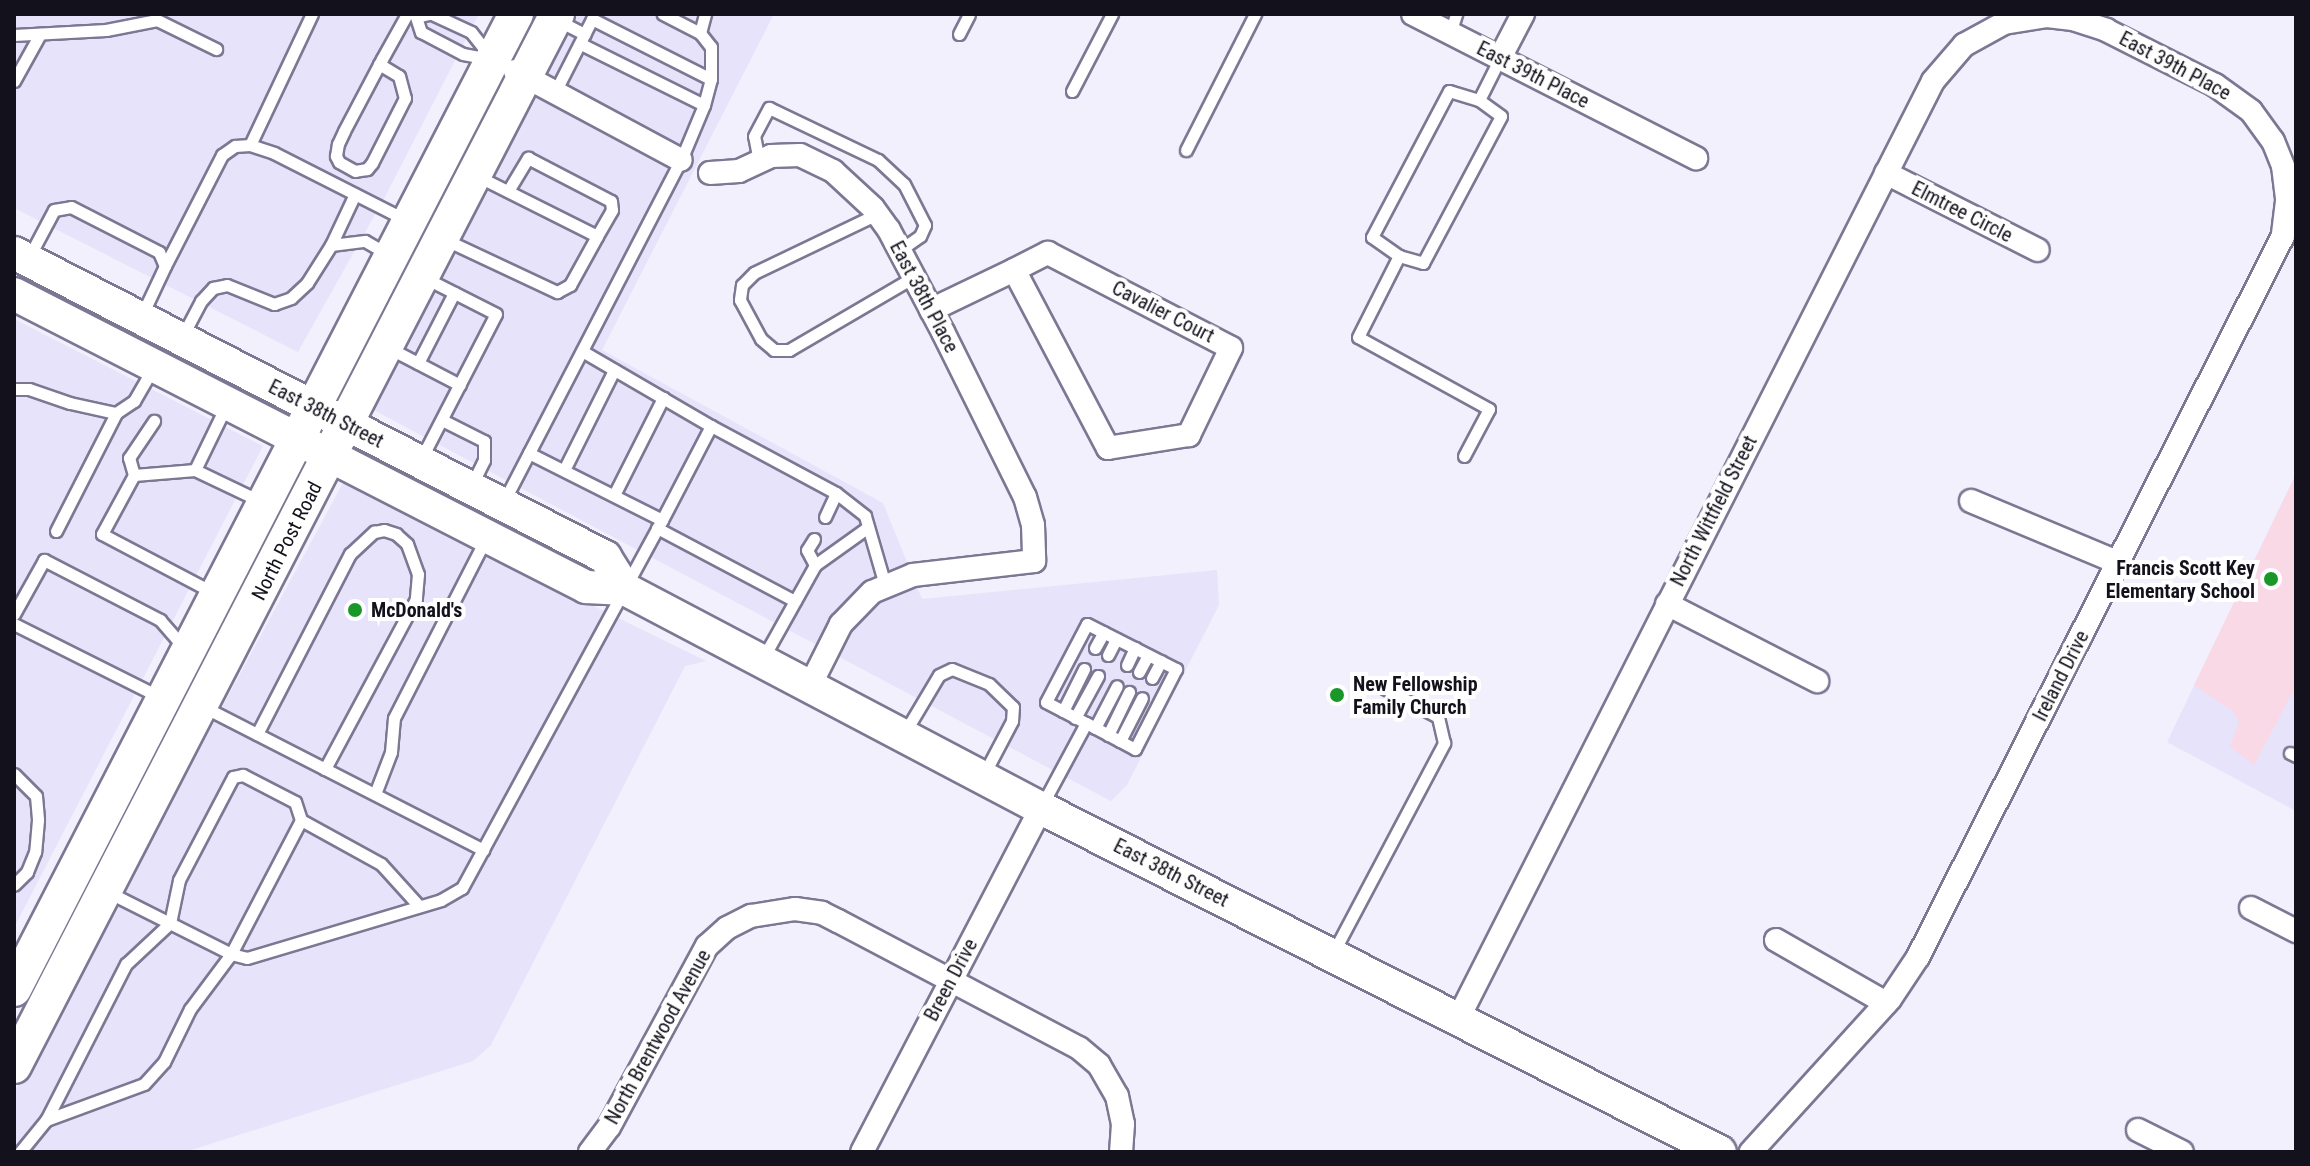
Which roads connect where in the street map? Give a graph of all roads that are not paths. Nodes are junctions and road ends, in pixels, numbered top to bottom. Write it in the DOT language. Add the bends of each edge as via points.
graph roads {
  1 [pos="312,14"];
  2 [pos="431,14"];
  3 [pos="516,14"];
  4 [pos="663,14"];
  5 [pos="705,14"];
  6 [pos="969,14"];
  7 [pos="1112,14"];
  8 [pos="1255,14"];
  9 [pos="1413,14"];
  10 [pos="1523,14"];
  11 [pos="411,15"];
  12 [pos="556,16"];
  13 [pos="1453,23"];
  14 [pos="1995,27"];
  15 [pos="700,33"];
  16 [pos="40,34"];
  17 [pos="959,34"];
  18 [pos="14,35"];
  19 [pos="583,39"];
  20 [pos="216,49"];
  21 [pos="1500,58"];
  22 [pos="493,59"];
  23 [pos="379,64"];
  24 [pos="711,79"];
  25 [pos="14,81"];
  26 [pos="540,84"];
  27 [pos="1072,91"];
  28 [pos="1479,100"];
  29 [pos="704,105"];
  30 [pos="250,145"];
  31 [pos="1186,150"];
  32 [pos="2280,157"];
  33 [pos="1696,158"];
  34 [pos="681,160"];
  35 [pos="759,161"];
  36 [pos="710,173"];
  37 [pos="1886,173"];
  38 [pos="475,175"];
  39 [pos="508,191"];
  40 [pos="355,194"];
  41 [pos="877,214"];
  42 [pos="410,222"];
  43 [pos="597,236"];
  44 [pos="443,238"];
  45 [pos="331,245"];
  46 [pos="900,250"];
  47 [pos="2038,250"];
  48 [pos="21,256"];
  49 [pos="1399,256"];
  50 [pos="393,257"];
  51 [pos="165,266"];
  52 [pos="1014,270"];
  53 [pos="423,276"];
  54 [pos="914,277"];
  55 [pos="454,293"];
  56 [pos="14,294"];
  57 [pos="931,310"];
  58 [pos="140,318"];
  59 [pos="469,334"];
  60 [pos="180,339"];
  61 [pos="482,341"];
  62 [pos="387,347"];
  63 [pos="582,351"];
  64 [pos="458,355"];
  65 [pos="472,362"];
  66 [pos="418,363"];
  67 [pos="154,367"];
  68 [pos="614,370"];
  69 [pos="460,385"];
  70 [pos="14,389"];
  71 [pos="663,398"];
  72 [pos="227,403"];
  73 [pos="315,408"];
  74 [pos="116,413"];
  75 [pos="442,420"];
  76 [pos="154,421"];
  77 [pos="347,424"];
  78 [pos="711,426"];
  79 [pos="299,440"];
  80 [pos="529,453"];
  81 [pos="330,456"];
  82 [pos="1464,456"];
  83 [pos="420,461"];
  84 [pos="195,470"];
  85 [pos="564,470"];
  86 [pos="134,475"];
  87 [pos="471,487"];
  88 [pos="836,493"];
  89 [pos="614,495"];
  90 [pos="1971,501"];
  91 [pos="503,503"];
  92 [pos="266,504"];
  93 [pos="825,517"];
  94 [pos="660,524"];
  95 [pos="868,527"];
  96 [pos="56,531"];
  97 [pos="487,536"];
  98 [pos="814,539"];
  99 [pos="2119,563"];
  100 [pos="815,565"];
  101 [pos="885,585"];
  102 [pos="625,589"];
  103 [pos="219,596"];
  104 [pos="795,601"];
  105 [pos="1667,604"];
  106 [pos="14,614"];
  107 [pos="14,624"];
  108 [pos="1104,632"];
  109 [pos="1116,639"];
  110 [pos="1095,648"];
  111 [pos="1135,648"];
  112 [pos="188,654"];
  113 [pos="1108,655"];
  114 [pos="1148,655"];
  115 [pos="762,661"];
  116 [pos="1161,661"];
  117 [pos="1127,665"];
  118 [pos="1084,669"];
  119 [pos="1139,672"];
  120 [pos="1098,676"];
  121 [pos="1152,678"];
  122 [pos="1817,681"];
  123 [pos="810,686"];
  124 [pos="1117,686"];
  125 [pos="1384,688"];
  126 [pos="1129,692"];
  127 [pos="1142,698"];
  128 [pos="165,699"];
  129 [pos="202,706"];
  130 [pos="1063,711"];
  131 [pos="1085,723"];
  132 [pos="257,734"];
  133 [pos="903,735"];
  134 [pos="1108,735"];
  135 [pos="1120,741"];
  136 [pos="325,769"];
  137 [pos="14,774"];
  138 [pos="982,777"];
  139 [pos="375,794"];
  140 [pos="1041,808"];
  141 [pos="301,820"];
  142 [pos="483,850"];
  143 [pos="90,883"];
  144 [pos="14,885"];
  145 [pos="419,906"];
  146 [pos="2251,908"];
  147 [pos="170,923"];
  148 [pos="2296,931"];
  149 [pos="1776,940"];
  150 [pos="231,954"];
  151 [pos="1332,954"];
  152 [pos="950,981"];
  153 [pos="26,999"];
  154 [pos="1886,1003"];
  155 [pos="1459,1017"];
  156 [pos="14,1066"];
  157 [pos="46,1120"];
  158 [pos="2138,1130"];
  159 [pos="20,1152"];
  160 [pos="590,1152"];
  161 [pos="862,1152"];
  162 [pos="1121,1152"];
  163 [pos="1720,1152"];
  164 [pos="1751,1152"];
  165 [pos="2182,1152"];
  1 -- 30 [label="lane"];
  2 -- 11 [label="lane"];
  2 -- 22 [label="lane" via="471,32"];
  3 -- 22 [label="main road, North Post Road"];
  4 -- 15 [label="lane"];
  5 -- 15 [label="lane"];
  6 -- 17 [label="lane"];
  7 -- 27 [label="lane"];
  8 -- 31 [label="lane"];
  9 -- 13 [label="street, East 39th Place"];
  10 -- 21 [label="street"];
  11 -- 22 [label="lane" via="421,32 463,54"];
  11 -- 23 [label="lane"];
  12 -- 19 [label="lane"];
  12 -- 26 [label="main road, North Post Road"];
  13 -- 21 [label="street, East 39th Place"];
  14 -- 32 [label="street, East 39th Place" via="2047,16 2106,30 2238,99 2263,125"];
  14 -- 37 [label="street, North Wittfield Street" via="1971,40 1944,66"];
  15 -- 24 [label="lane" via="711,47"];
  16 -- 18 [label="lane"];
  16 -- 20 [label="lane" via="157,20"];
  16 -- 25 [label="lane"];
  19 -- 24 [label="lane" via="592,19"];
  19 -- 26 [label="lane"];
  19 -- 29 [label="lane"];
  21 -- 28 [label="lane"];
  21 -- 33 [label="street, East 39th Place"];
  22 -- 26 [label="street"];
  22 -- 42 [label="main road, North Post Road"];
  23 -- 23 [label="lane" via="338,144 339,162 355,171 372,163 405,98 399,76"];
  24 -- 29 [label="lane"];
  26 -- 34 [label="street"];
  26 -- 38 [label="main road, North Post Road"];
  28 -- 49 [label="lane" via="1501,116 1423,263"];
  28 -- 49 [label="lane" via="1449,91 1383,214 1372,237"];
  29 -- 34 [label="lane"];
  30 -- 40 [label="lane"];
  30 -- 51 [label="lane" via="235,146 222,155"];
  32 -- 99 [label="street, Ireland Drive" via="2287,201 2280,244"];
  34 -- 63 [label="lane"];
  35 -- 36 [label="street, East 38th Place" via="739,171"];
  35 -- 41 [label="street, East 38th Place" via="789,154 817,161 854,188"];
  35 -- 46 [label="lane" via="754,136 769,108 878,160 904,184 925,225 920,236"];
  37 -- 47 [label="street, Elmtree Circle"];
  37 -- 105 [label="street, North Wittfield Street"];
  38 -- 39 [label="lane"];
  38 -- 44 [label="main road, North Post Road"];
  39 -- 43 [label="lane"];
  39 -- 43 [label="lane" via="528,158 611,201 612,210"];
  40 -- 42 [label="lane"];
  40 -- 45 [label="lane"];
  41 -- 46 [label="street, East 38th Place"];
  41 -- 54 [label="lane" via="754,273 742,285 740,300 761,339 774,350 789,350"];
  42 -- 50 [label="main road, North Post Road"];
  43 -- 44 [label="lane" via="570,285 557,292"];
  44 -- 53 [label="main road, North Post Road"];
  45 -- 50 [label="lane" via="365,241"];
  45 -- 60 [label="lane" via="291,298 274,304 227,285 213,288"];
  46 -- 54 [label="street, East 38th Place"];
  48 -- 51 [label="lane" via="54,210 71,207 159,252"];
  48 -- 58 [label="main road, East 38th Street"];
  49 -- 82 [label="lane" via="1358,337 1489,409"];
  50 -- 73 [label="main road, North Post Road"];
  51 -- 58 [label="lane"];
  52 -- 52 [label="street, Cavalier Court" via="1048,253 1231,348 1189,435 1108,448"];
  52 -- 57 [label="street, Cavalier Court"];
  53 -- 55 [label="lane"];
  53 -- 62 [label="main road, North Post Road"];
  54 -- 57 [label="street, East 38th Place"];
  55 -- 61 [label="lane" via="496,314"];
  55 -- 66 [label="lane" via="435,343"];
  56 -- 67 [label="main road, East 38th Street"];
  57 -- 101 [label="street, East 38th Place" via="1025,497 1034,532 1034,561 922,574"];
  58 -- 60 [label="main road, East 38th Street"];
  59 -- 61 [label="lane"];
  60 -- 73 [label="main road, East 38th Street"];
  61 -- 65 [label="lane"];
  62 -- 66 [label="lane"];
  62 -- 77 [label="main road, North Post Road"];
  63 -- 68 [label="lane"];
  63 -- 80 [label="lane"];
  64 -- 65 [label="lane"];
  65 -- 69 [label="lane"];
  66 -- 69 [label="lane"];
  67 -- 72 [label="main road, East 38th Street"];
  67 -- 74 [label="lane" via="134,401"];
  68 -- 71 [label="lane"];
  68 -- 85 [label="lane"];
  69 -- 75 [label="lane"];
  70 -- 74 [label="lane"];
  71 -- 78 [label="lane"];
  71 -- 89 [label="lane"];
  72 -- 79 [label="main road, East 38th Street"];
  72 -- 84 [label="lane"];
  73 -- 77 [label="main road, East 38th Street"];
  73 -- 79 [label="main road, North Post Road"];
  74 -- 96 [label="lane"];
  75 -- 83 [label="lane"];
  75 -- 87 [label="lane" via="484,441 484,460"];
  76 -- 86 [label="lane" via="129,458"];
  77 -- 81 [label="main road, North Post Road"];
  77 -- 83 [label="main road, East 38th Street"];
  78 -- 88 [label="lane"];
  78 -- 94 [label="lane"];
  79 -- 81 [label="main road, East 38th Street"];
  79 -- 92 [label="main road, North Post Road"];
  80 -- 85 [label="lane"];
  80 -- 91 [label="lane"];
  81 -- 97 [label="main road, East 38th Street"];
  81 -- 129 [label="main road, North Post Road"];
  83 -- 87 [label="main road, East 38th Street"];
  84 -- 86 [label="lane"];
  84 -- 92 [label="lane"];
  85 -- 89 [label="lane"];
  86 -- 103 [label="lane" via="102,534"];
  87 -- 91 [label="main road, East 38th Street"];
  88 -- 93 [label="lane"];
  88 -- 95 [label="lane" via="865,516"];
  89 -- 94 [label="lane"];
  90 -- 99 [label="street"];
  91 -- 102 [label="main road, East 38th Street" via="605,557"];
  92 -- 103 [label="main road, North Post Road"];
  94 -- 102 [label="lane"];
  94 -- 104 [label="lane"];
  95 -- 100 [label="lane"];
  95 -- 101 [label="lane"];
  97 -- 102 [label="main road, East 38th Street" via="586,587"];
  97 -- 139 [label="lane" via="394,718 391,752"];
  98 -- 100 [label="lane" via="807,550"];
  99 -- 154 [label="street, Ireland Drive" via="1918,957"];
  100 -- 104 [label="lane"];
  101 -- 123 [label="street" via="846,617"];
  102 -- 115 [label="main road, East 38th Street"];
  102 -- 142 [label="lane"];
  103 -- 112 [label="main road, North Post Road"];
  104 -- 115 [label="lane"];
  105 -- 122 [label="street"];
  105 -- 155 [label="street, North Wittfield Street"];
  106 -- 112 [label="lane" via="44,560 160,620"];
  107 -- 128 [label="lane"];
  108 -- 109 [label="lane"];
  108 -- 110 [label="lane"];
  108 -- 130 [label="lane" via="1087,624 1046,702"];
  109 -- 111 [label="lane"];
  109 -- 113 [label="lane"];
  111 -- 114 [label="lane"];
  111 -- 117 [label="lane"];
  112 -- 128 [label="main road, North Post Road"];
  114 -- 116 [label="lane"];
  114 -- 119 [label="lane"];
  115 -- 123 [label="main road, East 38th Street"];
  116 -- 121 [label="lane"];
  116 -- 135 [label="lane" via="1176,669 1135,749"];
  118 -- 130 [label="lane"];
  120 -- 131 [label="lane"];
  123 -- 133 [label="main road, East 38th Street"];
  124 -- 131 [label="lane"];
  125 -- 151 [label="lane" via="1438,717 1444,743"];
  126 -- 134 [label="lane"];
  127 -- 135 [label="lane"];
  128 -- 143 [label="main road, North Post Road"];
  129 -- 132 [label="lane"];
  129 -- 143 [label="main road, North Post Road"];
  130 -- 131 [label="lane"];
  131 -- 134 [label="lane"];
  131 -- 140 [label="lane"];
  132 -- 136 [label="lane"];
  132 -- 136 [label="lane" via="350,554 374,532 396,534 407,544 418,574 416,599"];
  133 -- 138 [label="main road, East 38th Street"];
  133 -- 138 [label="lane" via="939,675 952,669 989,684 1013,707 1012,721"];
  134 -- 135 [label="lane"];
  136 -- 139 [label="lane"];
  137 -- 144 [label="lane" via="36,796 38,820 35,852"];
  138 -- 140 [label="main road, East 38th Street"];
  139 -- 142 [label="lane"];
  140 -- 151 [label="main road, East 38th Street"];
  140 -- 152 [label="street, Breen Drive"];
  141 -- 145 [label="lane" via="381,864"];
  141 -- 147 [label="lane" via="295,802 243,775 233,777 179,880"];
  141 -- 150 [label="lane"];
  142 -- 145 [label="lane" via="462,888"];
  143 -- 147 [label="lane"];
  143 -- 153 [label="main road, North Post Road"];
  145 -- 150 [label="lane" via="247,958"];
  146 -- 148 [label="street"];
  147 -- 150 [label="lane"];
  147 -- 157 [label="lane" via="126,964"];
  149 -- 154 [label="street"];
  150 -- 157 [label="lane" via="190,1009 164,1062 144,1084"];
  151 -- 155 [label="main road, East 38th Street"];
  152 -- 160 [label="street, North Brentwood Avenue" via="822,913 777,909 742,919 701,953 609,1127"];
  152 -- 161 [label="street, Breen Drive"];
  152 -- 162 [label="street" via="1093,1059 1117,1096"];
  153 -- 156 [label="main road, North Post Road"];
  154 -- 164 [label="street, Ireland Drive"];
  155 -- 163 [label="main road, East 38th Street"];
  157 -- 159 [label="lane"];
  158 -- 165 [label="street"];
}
